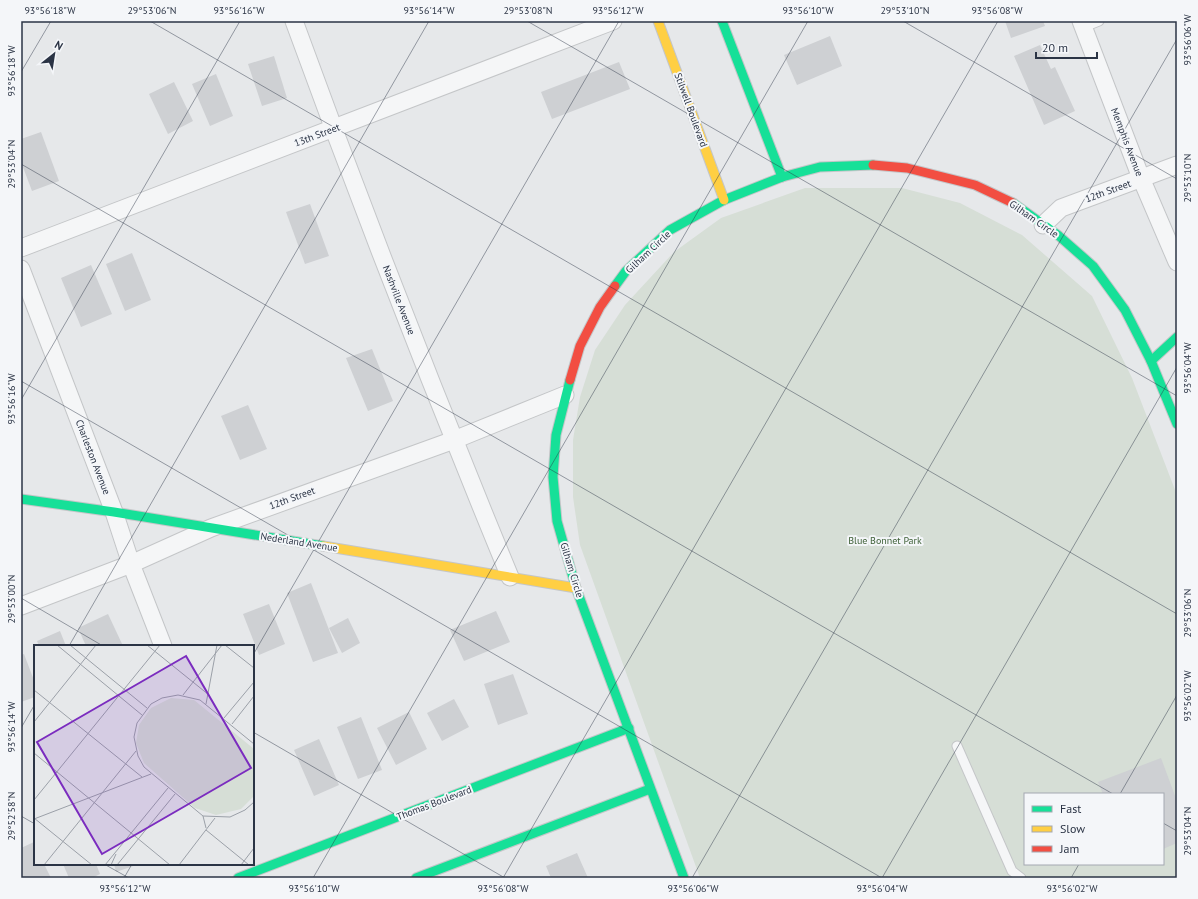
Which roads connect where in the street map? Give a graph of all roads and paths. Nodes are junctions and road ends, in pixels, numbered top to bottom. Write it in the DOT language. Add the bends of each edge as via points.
graph roads {
  1 [pos="294,21"];
  2 [pos="613,21"];
  3 [pos="658,21"];
  4 [pos="722,21"];
  5 [pos="1088,23"];
  6 [pos="333,129"];
  7 [pos="1177,165"];
  8 [pos="782,177"];
  9 [pos="1141,178"];
  10 [pos="724,200"];
  11 [pos="1043,225"];
  12 [pos="21,248"];
  13 [pos="1177,262"];
  14 [pos="21,269"];
  15 [pos="1177,337"];
  16 [pos="1151,361"];
  17 [pos="565,395"];
  18 [pos="1177,424"];
  19 [pos="454,440"];
  20 [pos="21,499"];
  21 [pos="114,512"];
  22 [pos="211,528"];
  23 [pos="131,564"];
  24 [pos="510,577"];
  25 [pos="576,588"];
  26 [pos="21,606"];
  27 [pos="163,645"];
  28 [pos="629,728"];
  29 [pos="957,746"];
  30 [pos="650,789"];
  31 [pos="248,873"];
  32 [pos="1011,875"];
  33 [pos="416,878"];
  34 [pos="684,878"];
  35 [pos="1022,878"];
  1 -- 6 [label="street, Nashville Avenue"];
  2 -- 6 [label="street, 13th Street"];
  3 -- 10 [label="main road, Stilwell Boulevard"];
  4 -- 8 [label="main road"];
  5 -- 9 [label="street, Memphis Avenue"];
  6 -- 12 [label="street, 13th Street"];
  6 -- 19 [label="street, Nashville Avenue"];
  7 -- 9 [label="street, 12th Street"];
  8 -- 10 [label="main road, Gilham Circle"];
  8 -- 11 [label="main road, Gilham Circle" via="820,167 907,168 975,186 1011,202"];
  9 -- 11 [label="street, 12th Street" via="1061,208"];
  9 -- 13 [label="street, Memphis Avenue"];
  10 -- 17 [label="main road, Gilham Circle" via="670,230 626,271 600,307 580,346"];
  11 -- 16 [label="main road, Gilham Circle" via="1093,266 1125,310"];
  14 -- 21 [label="street, Charleston Avenue"];
  15 -- 16 [label="main road"];
  16 -- 18 [label="main road, Gilham Circle"];
  17 -- 19 [label="street, 12th Street"];
  17 -- 25 [label="main road, Gilham Circle" via="556,435 552,477 557,521"];
  19 -- 22 [label="street, 12th Street"];
  19 -- 24 [label="street, Nashville Avenue"];
  20 -- 21 [label="main road, Nederland Avenue"];
  21 -- 22 [label="main road, Nederland Avenue"];
  21 -- 23 [label="street, Charleston Avenue"];
  22 -- 23 [label="street, 12th Street"];
  22 -- 24 [label="main road, Nederland Avenue"];
  23 -- 26 [label="street, 12th Street"];
  23 -- 27 [label="street, Charleston Avenue"];
  24 -- 25 [label="main road, Nederland Avenue"];
  25 -- 28 [label="main road, Gilham Circle"];
  28 -- 30 [label="main road, Gilham Circle"];
  28 -- 31 [label="main road, Thomas Boulevard"];
  29 -- 32 [label="lane"];
  30 -- 33 [label="main road"];
  30 -- 34 [label="main road, Gilham Circle"];
  32 -- 35 [label="lane"];
}
